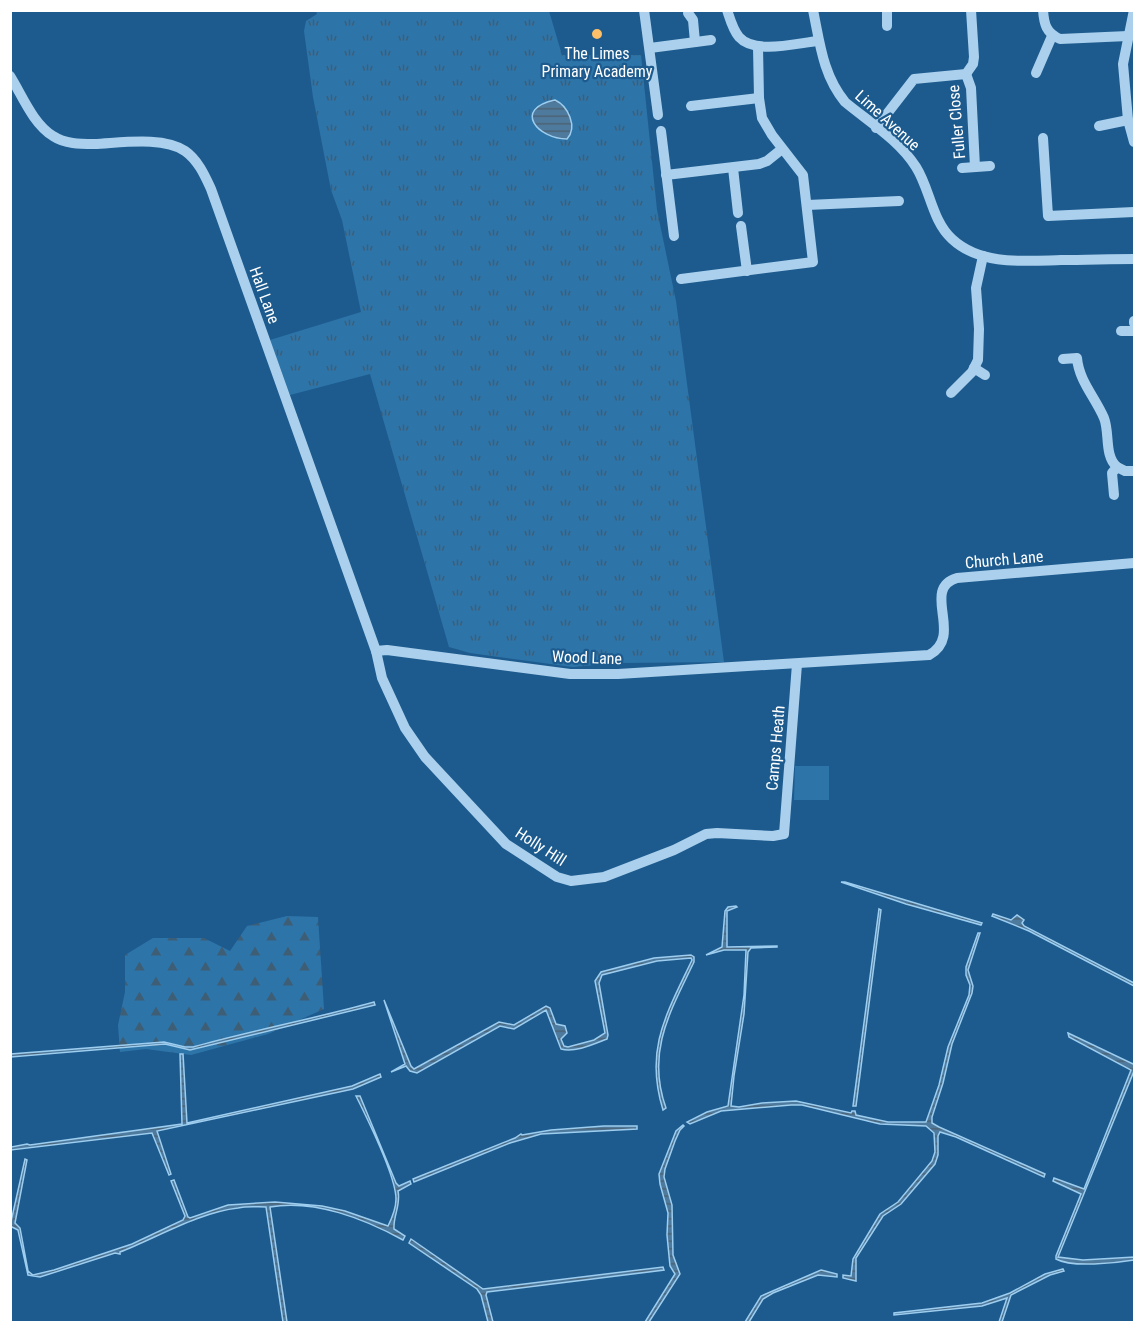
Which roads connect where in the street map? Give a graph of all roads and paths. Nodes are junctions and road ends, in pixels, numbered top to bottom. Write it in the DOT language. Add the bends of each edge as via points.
graph roads {
  1 [pos="644,10"];
  2 [pos="727,10"];
  3 [pos="813,10"];
  4 [pos="887,10"];
  5 [pos="971,10"];
  6 [pos="1043,10"];
  7 [pos="1134,10"];
  8 [pos="688,13"];
  9 [pos="887,26"];
  10 [pos="1052,36"];
  11 [pos="1128,36"];
  12 [pos="711,40"];
  13 [pos="818,41"];
  14 [pos="695,42"];
  15 [pos="758,47"];
  16 [pos="650,48"];
  17 [pos="1042,68"];
  18 [pos="966,74"];
  19 [pos="10,76"];
  20 [pos="1129,78"];
  21 [pos="759,98"];
  22 [pos="691,106"];
  23 [pos="658,115"];
  24 [pos="1128,120"];
  25 [pos="1098,126"];
  26 [pos="876,128"];
  27 [pos="661,131"];
  28 [pos="1134,142"];
  29 [pos="1046,144"];
  30 [pos="782,149"];
  31 [pos="990,166"];
  32 [pos="975,167"];
  33 [pos="733,168"];
  34 [pos="962,168"];
  35 [pos="666,175"];
  36 [pos="899,201"];
  37 [pos="807,205"];
  38 [pos="1134,212"];
  39 [pos="738,213"];
  40 [pos="741,226"];
  41 [pos="674,236"];
  42 [pos="983,256"];
  43 [pos="1134,259"];
  44 [pos="747,271"];
  45 [pos="681,279"];
  46 [pos="1121,331"];
  47 [pos="1134,331"];
  48 [pos="1063,359"];
  49 [pos="974,368"];
  50 [pos="985,375"];
  51 [pos="951,393"];
  52 [pos="1117,467"];
  53 [pos="1134,471"];
  54 [pos="1114,495"];
  55 [pos="1134,563"];
  56 [pos="376,651"];
  57 [pos="797,664"];
  58 [pos="784,834"];
  1 -- 16 [label="street"];
  2 -- 15 [label="street" via="739,38"];
  3 -- 13 [label="street, Lime Avenue"];
  4 -- 9 [label="street"];
  5 -- 18 [label="street" via="974,57"];
  6 -- 10 [label="street"];
  7 -- 11 [label="street"];
  8 -- 14 [label="street" via="693,20"];
  10 -- 11 [label="street"];
  10 -- 17 [label="street"];
  11 -- 20 [label="street" via="1123,64"];
  12 -- 14 [label="street"];
  13 -- 15 [label="street"];
  13 -- 26 [label="street, Lime Avenue" via="838,94"];
  14 -- 16 [label="street"];
  15 -- 21 [label="street"];
  16 -- 23 [label="street"];
  18 -- 26 [label="street" via="914,79"];
  18 -- 32 [label="street, Fuller Close" via="971,88"];
  19 -- 56 [label="street, Hall Lane" via="39,123 52,136 82,144 171,144 186,152 202,170"];
  20 -- 24 [label="street"];
  21 -- 22 [label="street" via="712,107"];
  21 -- 30 [label="street" via="762,118"];
  24 -- 25 [label="street"];
  24 -- 28 [label="street"];
  26 -- 42 [label="street, Lime Avenue" via="916,167 939,221 951,238"];
  27 -- 35 [label="street"];
  29 -- 38 [label="street" via="1048,221"];
  30 -- 33 [label="street" via="759,164"];
  30 -- 37 [label="street" via="803,175"];
  31 -- 32 [label="street, Fuller Close"];
  32 -- 34 [label="street, Fuller Close"];
  33 -- 35 [label="street"];
  33 -- 39 [label="street"];
  35 -- 41 [label="street"];
  36 -- 37 [label="street" via="853,199"];
  37 -- 44 [label="street" via="813,262"];
  40 -- 44 [label="street"];
  42 -- 43 [label="street, Lime Avenue" via="1010,261"];
  42 -- 49 [label="street" via="976,288 979,350"];
  44 -- 45 [label="street"];
  46 -- 47 [label="street"];
  48 -- 52 [label="street" via="1077,358 1080,376 1104,419 1110,457"];
  49 -- 50 [label="street"];
  49 -- 51 [label="street"];
  52 -- 53 [label="street"];
  52 -- 54 [label="street" via="1112,473"];
  55 -- 57 [label="street, Church Lane" via="957,578 943,586 944,637 942,645 929,656"];
  56 -- 57 [label="street, Wood Lane" via="570,674"];
  56 -- 58 [label="street, Holly Hill" via="381,678 405,728 425,757 506,844 557,877 571,881 604,877 706,834"];
  57 -- 58 [label="street, Camps Heath"];
}
